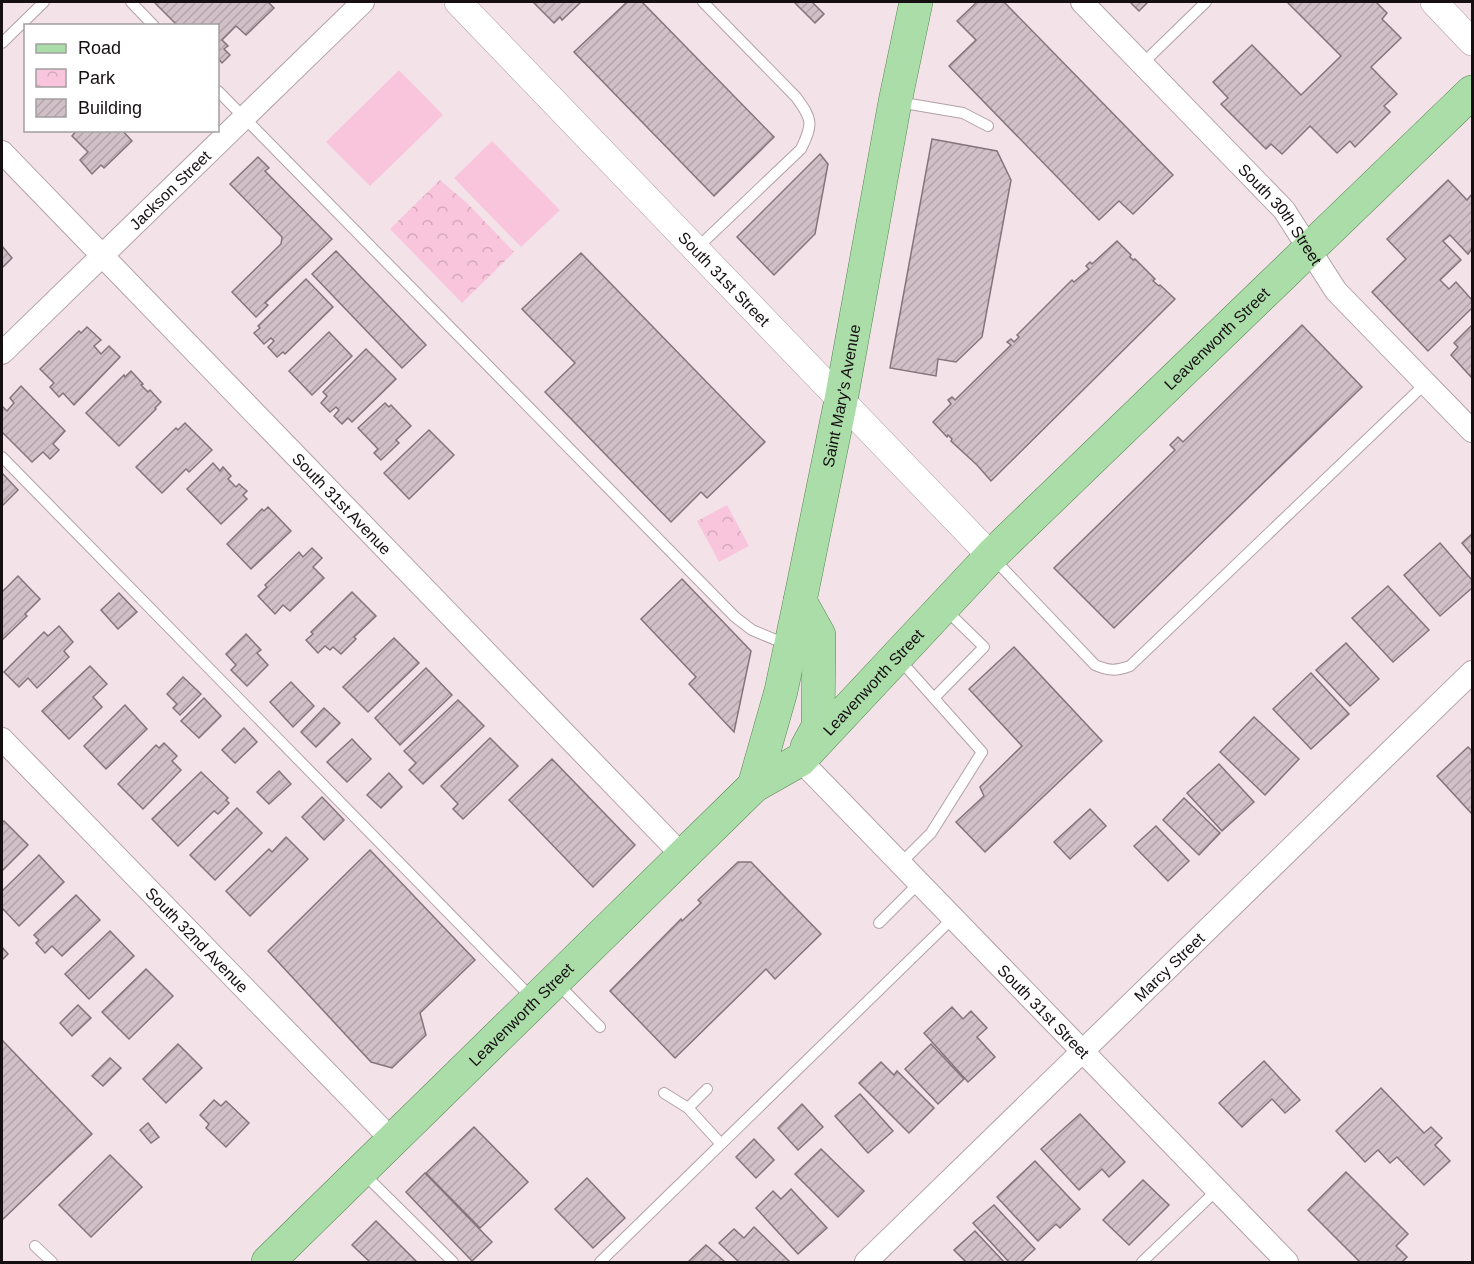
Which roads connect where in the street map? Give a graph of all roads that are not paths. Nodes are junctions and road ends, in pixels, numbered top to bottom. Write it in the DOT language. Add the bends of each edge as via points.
graph roads {
  1 [pos="44,2"];
  2 [pos="131,2"];
  3 [pos="363,2"];
  4 [pos="458,2"];
  5 [pos="703,2"];
  6 [pos="915,2"];
  7 [pos="1082,2"];
  8 [pos="1206,2"];
  9 [pos="1434,2"];
  10 [pos="152,24"];
  11 [pos="1473,42"];
  12 [pos="2,43"];
  13 [pos="1142,64"];
  14 [pos="219,92"];
  15 [pos="1473,92"];
  16 [pos="895,102"];
  17 [pos="243,118"];
  18 [pos="988,126"];
  19 [pos="2,152"];
  20 [pos="695,249"];
  21 [pos="1309,249"];
  22 [pos="101,255"];
  23 [pos="2,353"];
  24 [pos="1426,383"];
  25 [pos="841,400"];
  26 [pos="1473,431"];
  27 [pos="2,457"];
  28 [pos="991,556"];
  29 [pos="800,601"];
  30 [pos="943,607"];
  31 [pos="790,645"];
  32 [pos="897,657"];
  33 [pos="1473,672"];
  34 [pos="934,698"];
  35 [pos="2,739"];
  36 [pos="800,759"];
  37 [pos="754,786"];
  38 [pos="683,856"];
  39 [pos="901,863"];
  40 [pos="919,883"];
  41 [pos="953,918"];
  42 [pos="879,923"];
  43 [pos="546,991"];
  44 [pos="600,1027"];
  45 [pos="1083,1051"];
  46 [pos="707,1089"];
  47 [pos="664,1093"];
  48 [pos="687,1108"];
  49 [pos="393,1141"];
  50 [pos="721,1144"];
  51 [pos="362,1172"];
  52 [pos="1217,1190"];
  53 [pos="35,1246"];
  54 [pos="52,1263"];
  55 [pos="268,1263"];
  56 [pos="453,1263"];
  57 [pos="600,1263"];
  58 [pos="866,1263"];
  59 [pos="1142,1263"];
  60 [pos="1287,1263"];
  1 -- 12 [label="lane"];
  2 -- 10 [label="lane"];
  3 -- 17 [label="street, Jackson Street"];
  4 -- 20 [label="street, South 31st Street"];
  5 -- 20 [label="lane" via="796,97 806,112 810,129 801,149"];
  6 -- 16 [label="main road, Saint Mary's Avenue"];
  7 -- 13 [label="street, South 30th Street"];
  8 -- 13 [label="lane"];
  9 -- 11 [label="street"];
  13 -- 21 [label="street, South 30th Street" via="1284,210"];
  14 -- 17 [label="lane"];
  15 -- 21 [label="main road, Leavenworth Street"];
  16 -- 18 [label="lane" via="963,113"];
  16 -- 25 [label="main road, Saint Mary's Avenue"];
  17 -- 22 [label="street, Jackson Street"];
  17 -- 31 [label="lane" via="735,617 752,630"];
  19 -- 22 [label="street, South 31st Avenue"];
  20 -- 25 [label="street, South 31st Street"];
  21 -- 24 [label="street, South 30th Street" via="1336,291"];
  21 -- 28 [label="main road, Leavenworth Street"];
  22 -- 23 [label="street, Jackson Street"];
  22 -- 38 [label="street, South 31st Avenue"];
  24 -- 26 [label="street, South 30th Street"];
  24 -- 28 [label="lane" via="1130,666 1118,671 1095,665"];
  25 -- 28 [label="street, South 31st Street"];
  25 -- 29 [label="main road, Saint Mary's Avenue"];
  27 -- 43 [label="lane"];
  28 -- 30 [label="main road, Leavenworth Street"];
  29 -- 31 [label="main road, Saint Mary's Avenue"];
  29 -- 36 [label="main road" via="819,635 818,727"];
  30 -- 32 [label="main road, Leavenworth Street"];
  30 -- 34 [label="lane" via="984,647"];
  31 -- 37 [label="main road, Saint Mary's Avenue"];
  32 -- 34 [label="lane"];
  32 -- 36 [label="main road, Leavenworth Street"];
  33 -- 45 [label="street, Marcy Street"];
  34 -- 39 [label="lane" via="982,752 932,833"];
  35 -- 49 [label="street, South 32nd Avenue"];
  36 -- 37 [label="main road, Leavenworth Street"];
  36 -- 39 [label="street, South 31st Street"];
  37 -- 38 [label="main road, Leavenworth Street"];
  38 -- 43 [label="main road, Leavenworth Street"];
  39 -- 40 [label="street, South 31st Street"];
  40 -- 41 [label="street, South 31st Street"];
  40 -- 42 [label="lane"];
  41 -- 45 [label="street, South 31st Street"];
  41 -- 50 [label="lane"];
  43 -- 44 [label="lane"];
  43 -- 49 [label="main road, Leavenworth Street"];
  45 -- 52 [label="street, South 31st Street"];
  45 -- 58 [label="street, Marcy Street"];
  46 -- 48 [label="lane"];
  47 -- 48 [label="lane"];
  48 -- 50 [label="lane"];
  49 -- 51 [label="main road, Leavenworth Street"];
  50 -- 57 [label="lane"];
  51 -- 55 [label="main road, Leavenworth Street"];
  51 -- 56 [label="lane"];
  52 -- 59 [label="lane"];
  52 -- 60 [label="street, South 31st Street"];
  53 -- 54 [label="lane"];
}
